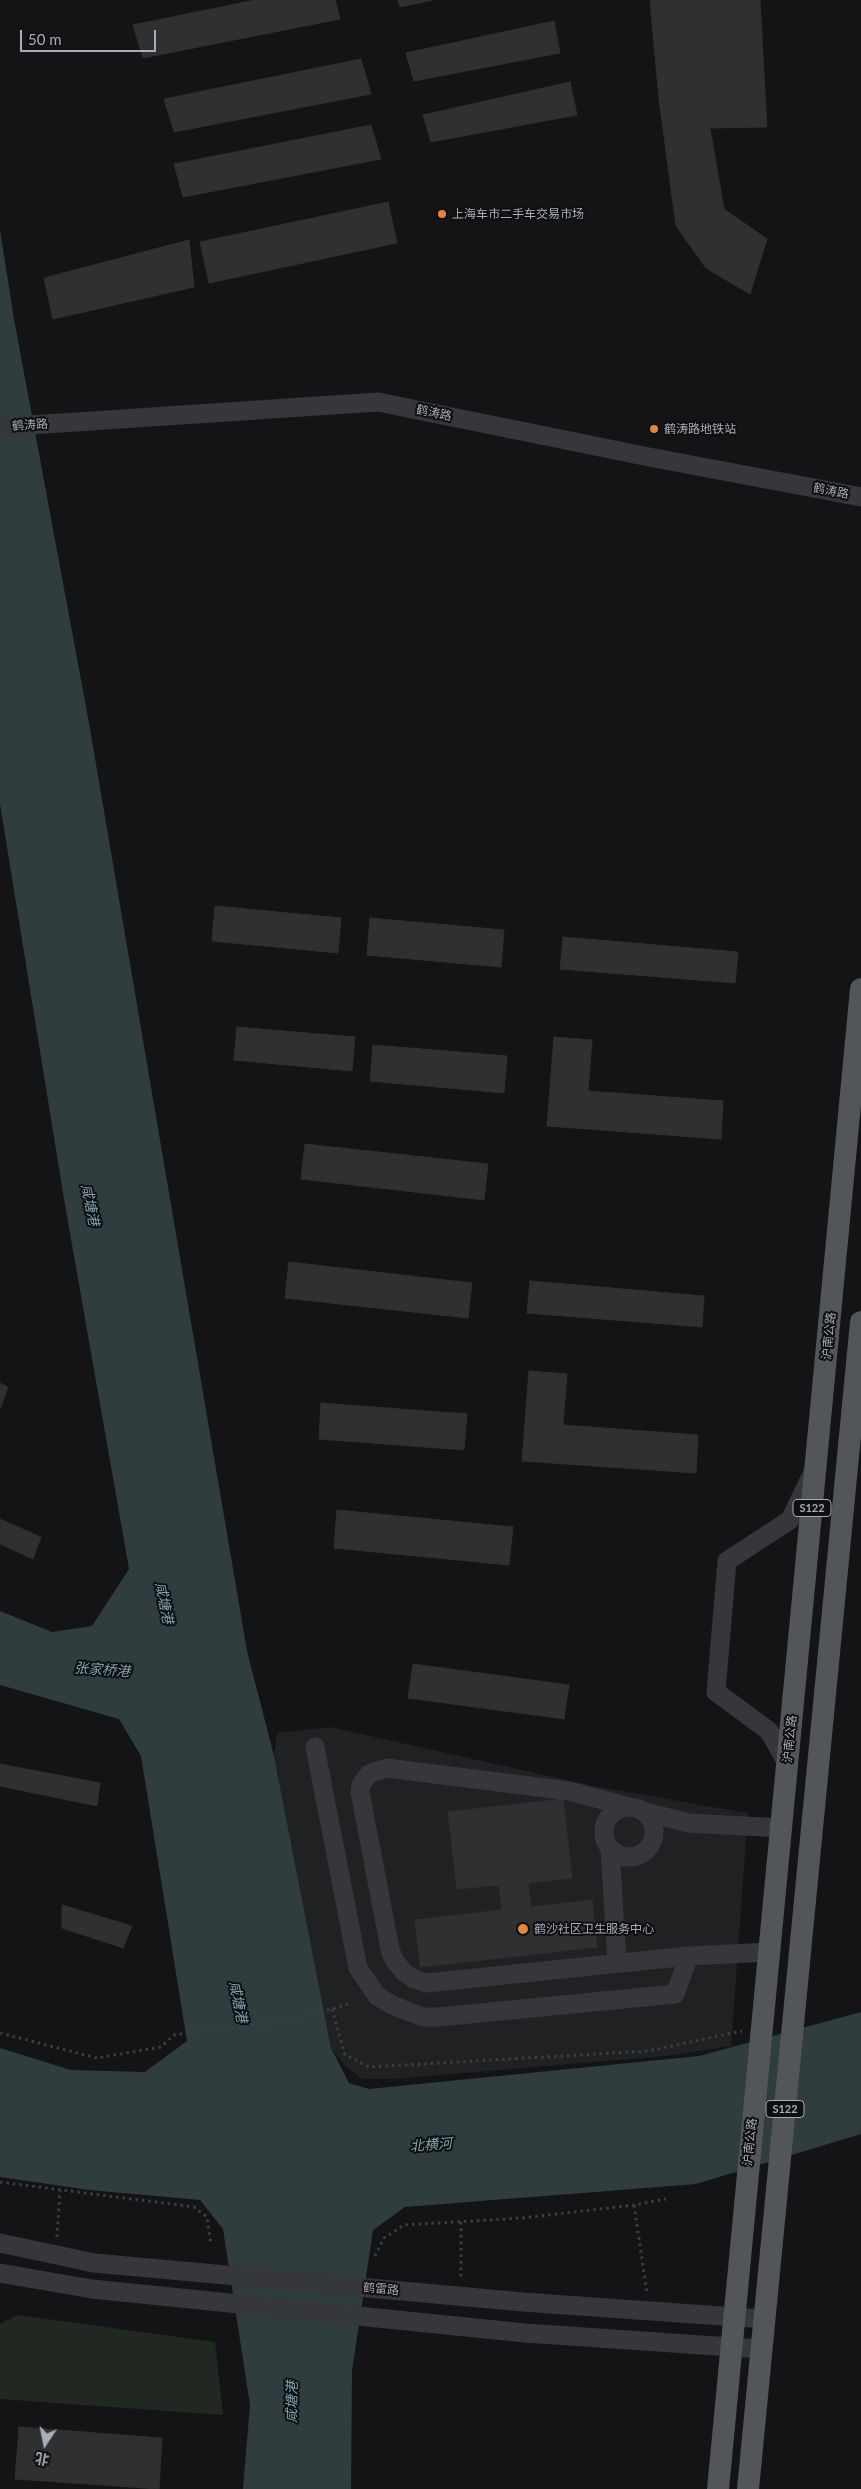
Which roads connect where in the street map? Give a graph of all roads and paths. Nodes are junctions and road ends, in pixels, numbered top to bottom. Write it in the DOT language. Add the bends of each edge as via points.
graph roads {
  1 [pos="0,427"];
  2 [pos="861,496"];
  3 [pos="861,989"];
  4 [pos="861,1322"];
  5 [pos="816,1466"];
  6 [pos="315,1747"];
  7 [pos="787,1762"];
  8 [pos="637,1809"];
  9 [pos="781,1828"];
  10 [pos="610,1848"];
  11 [pos="769,1952"];
  12 [pos="689,1956"];
  13 [pos="617,1964"];
  14 [pos="352,2003"];
  15 [pos="332,2009"];
  16 [pos="762,2027"];
  17 [pos="0,2033"];
  18 [pos="0,2182"];
  19 [pos="60,2190"];
  20 [pos="666,2199"];
  21 [pos="634,2205"];
  22 [pos="460,2222"];
  23 [pos="0,2243"];
  24 [pos="211,2245"];
  25 [pos="56,2255"];
  26 [pos="375,2256"];
  27 [pos="0,2274"];
  28 [pos="461,2296"];
  29 [pos="650,2311"];
  30 [pos="734,2317"];
  31 [pos="764,2319"];
  32 [pos="731,2347"];
  33 [pos="761,2349"];
  34 [pos="718,2489"];
  35 [pos="748,2489"];
  1 -- 2 [label="street, 鹤涛路" via="378,402"];
  3 -- 5 [label="main road, 沪南公路 / S122"];
  4 -- 31 [label="main road, S122"];
  5 -- 7 [label="main road, 沪南公路 / S122"];
  5 -- 7 [label="street" via="790,1520 727,1562 716,1692 769,1732"];
  6 -- 12 [label="street" via="358,1968 377,1996 392,2005 423,2016 439,2017 675,1994"];
  7 -- 9 [label="main road, 沪南公路 / S122"];
  8 -- 9 [label="street" via="689,1822"];
  8 -- 10 [label="street" via="621,1808 608,1818 604,1833"];
  8 -- 10 [label="street" via="651,1819 655,1836 646,1851 631,1857"];
  8 -- 13 [label="street" via="569,1791 387,1768 369,1774 361,1785 390,1949 399,1966 414,1979 427,1983"];
  9 -- 11 [label="main road, 沪南公路 / S122"];
  10 -- 13 [label="street"];
  11 -- 12 [label="street"];
  11 -- 16 [label="main road, 沪南公路 / S122"];
  12 -- 13 [label="street"];
  14 -- 15 [label="path"];
  15 -- 16 [label="path" via="345,2055 369,2068 648,2051"];
  15 -- 17 [label="path" via="293,2020 174,2035 162,2047 97,2058"];
  16 -- 30 [label="main road, 沪南公路 / S122"];
  18 -- 19 [label="path"];
  19 -- 24 [label="path" via="194,2207 208,2217"];
  19 -- 25 [label="path"];
  20 -- 21 [label="path"];
  21 -- 22 [label="path"];
  21 -- 29 [label="path"];
  22 -- 26 [label="path" via="404,2225 384,2238"];
  22 -- 28 [label="path"];
  23 -- 25 [label="street, 鹤雷路"];
  25 -- 28 [label="street, 鹤雷路" via="94,2263"];
  27 -- 32 [label="street" via="92,2289 525,2333"];
  28 -- 29 [label="street, 鹤雷路"];
  29 -- 30 [label="street, 鹤雷路"];
  30 -- 31 [label="street, 鹤雷路"];
  30 -- 32 [label="main road, 沪南公路 / S122"];
  31 -- 33 [label="main road, S122"];
  32 -- 33 [label="street"];
  32 -- 34 [label="main road, 沪南公路 / S122"];
  33 -- 35 [label="main road, S122"];
}
